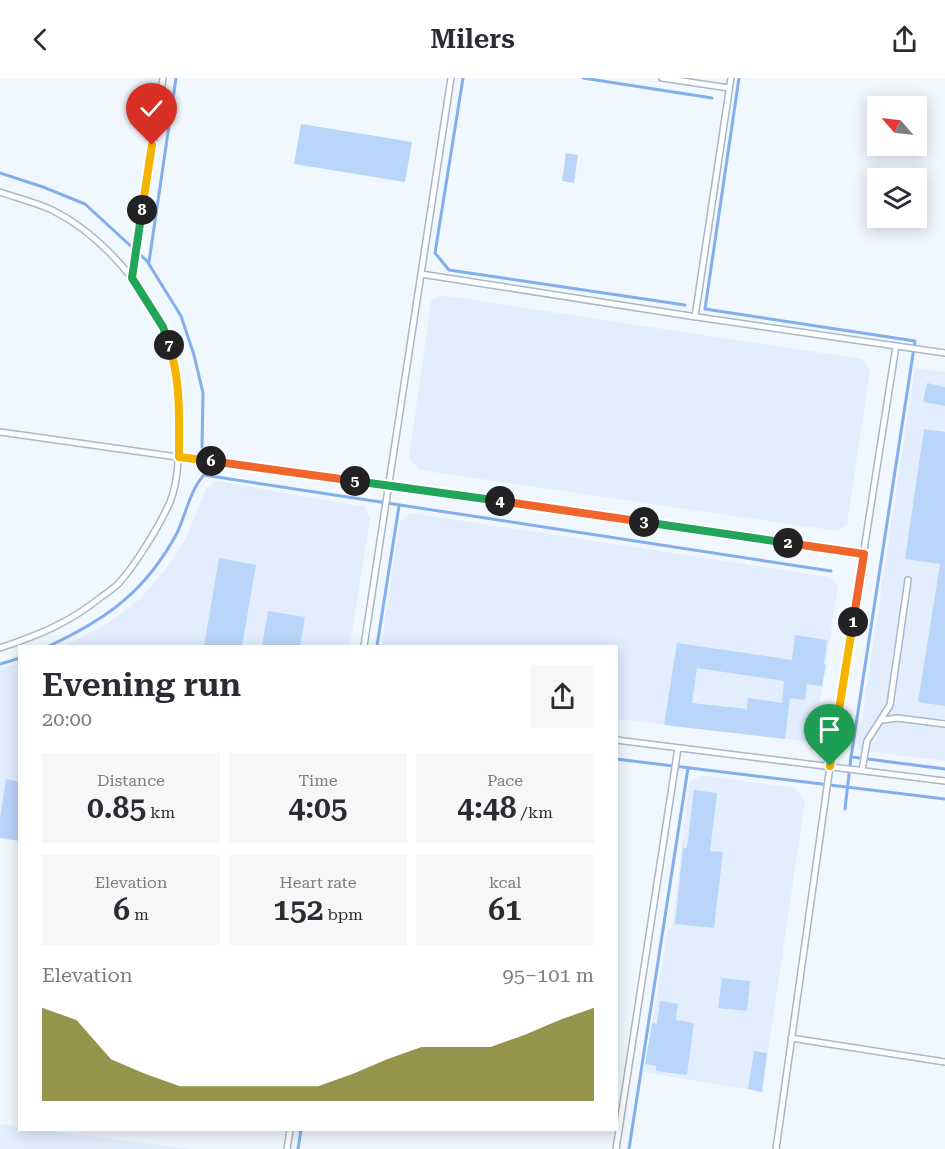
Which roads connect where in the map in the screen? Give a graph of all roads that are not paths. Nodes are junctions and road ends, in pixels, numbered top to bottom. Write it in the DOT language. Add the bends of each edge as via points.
graph roads {
  1 [pos="163,78"];
  2 [pos="451,78"];
  3 [pos="662,78"];
  4 [pos="731,78"];
  5 [pos="729,88"];
  6 [pos="0,192"];
  7 [pos="421,274"];
  8 [pos="132,278"];
  9 [pos="695,317"];
  10 [pos="896,346"];
  11 [pos="945,353"];
  12 [pos="0,432"];
  13 [pos="179,457"];
  14 [pos="388,485"];
  15 [pos="864,554"];
  16 [pos="908,580"];
  17 [pos="364,645"];
  18 [pos="0,648"];
  19 [pos="882,721"];
  20 [pos="945,724"];
  21 [pos="618,740"];
  22 [pos="678,748"];
  23 [pos="830,766"];
  24 [pos="862,770"];
  25 [pos="945,781"];
  26 [pos="791,1038"];
  27 [pos="945,1062"];
  28 [pos="290,1131"];
  29 [pos="287,1149"];
  30 [pos="616,1149"];
  31 [pos="776,1149"];
  1 -- 8 [label="lane"];
  2 -- 7 [label="lane"];
  3 -- 5 [label="lane"];
  4 -- 5 [label="lane"];
  5 -- 9 [label="lane"];
  6 -- 8 [label="lane" via="69,221 97,241"];
  7 -- 9 [label="lane"];
  7 -- 14 [label="lane"];
  8 -- 13 [label="lane" via="163,327 174,361 179,396"];
  9 -- 10 [label="lane"];
  10 -- 11 [label="lane"];
  10 -- 15 [label="lane"];
  12 -- 13 [label="lane"];
  13 -- 14 [label="lane"];
  13 -- 18 [label="lane" via="170,501 147,543 118,583 84,611 44,633"];
  14 -- 15 [label="lane"];
  14 -- 17 [label="lane"];
  15 -- 23 [label="lane"];
  16 -- 19 [label="lane" via="890,705"];
  19 -- 20 [label="lane" via="897,718"];
  19 -- 24 [label="lane" via="867,741"];
  21 -- 22 [label="lane"];
  22 -- 23 [label="lane"];
  22 -- 30 [label="lane"];
  23 -- 24 [label="lane"];
  23 -- 26 [label="lane"];
  24 -- 25 [label="lane"];
  26 -- 27 [label="lane"];
  26 -- 31 [label="lane"];
  28 -- 29 [label="lane"];
}
